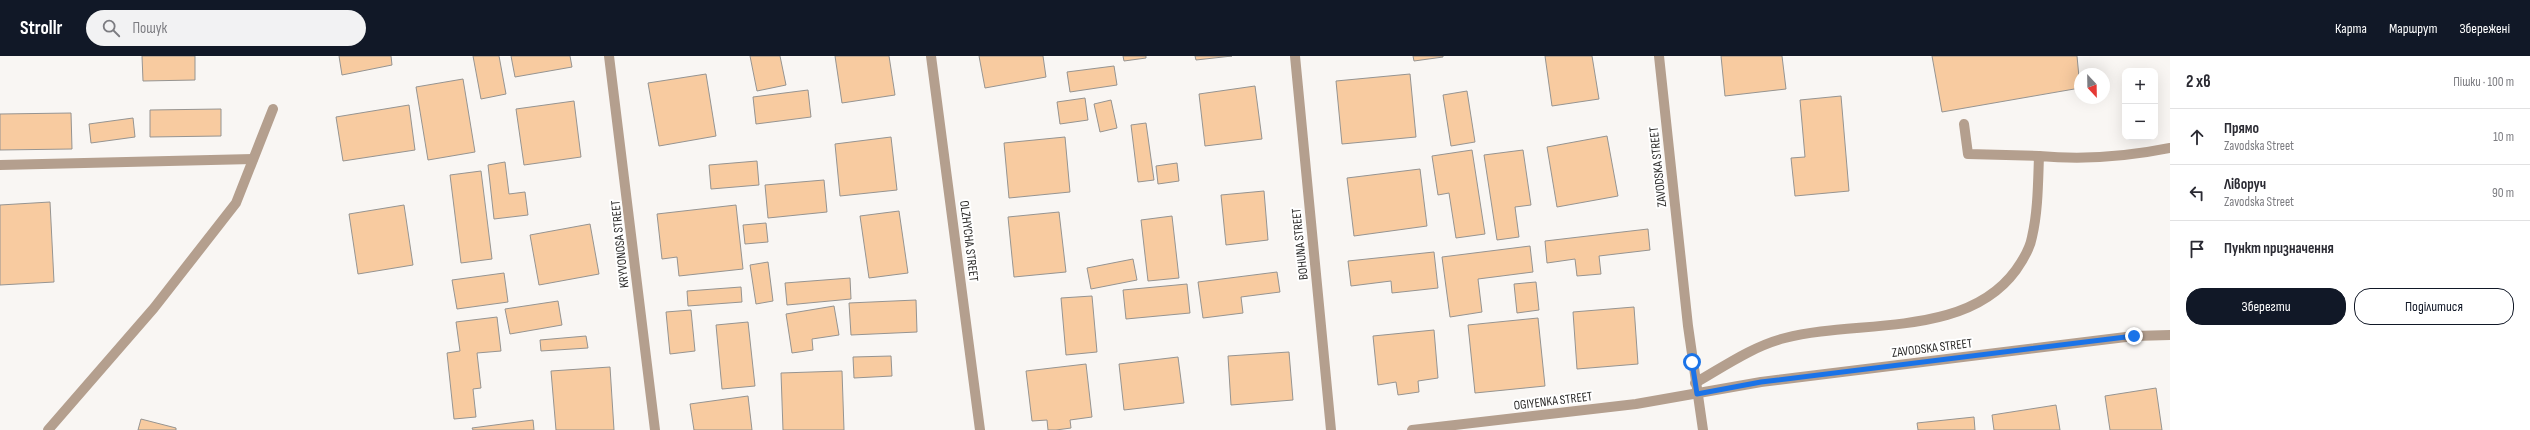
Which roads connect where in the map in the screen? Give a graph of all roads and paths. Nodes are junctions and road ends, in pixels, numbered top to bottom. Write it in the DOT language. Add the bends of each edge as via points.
graph roads {
  1 [pos="609,56"];
  2 [pos="931,56"];
  3 [pos="1295,56"];
  4 [pos="1659,56"];
  5 [pos="273,109"];
  6 [pos="1964,124"];
  7 [pos="2170,148"];
  8 [pos="2039,156"];
  9 [pos="253,159"];
  10 [pos="0,165"];
  11 [pos="2170,335"];
  12 [pos="1695,383"];
  13 [pos="1697,394"];
  14 [pos="48,430"];
  15 [pos="655,430"];
  16 [pos="980,430"];
  17 [pos="1332,430"];
  18 [pos="1412,430"];
  19 [pos="1703,430"];
  1 -- 15 [label="street, KRYVONOSA STREET"];
  2 -- 16 [label="street, OLZHYCHA STREET"];
  3 -- 17 [label="street, BOHUNA STREET"];
  4 -- 12 [label="street, ZAVODSKA STREET"];
  5 -- 9 [label="street"];
  6 -- 8 [label="street" via="1968,154"];
  7 -- 8 [label="street" via="2110,158 2074,159"];
  8 -- 12 [label="street" via="2032,238 2024,259 2010,277 1986,297 1941,317 1784,338 1743,356"];
  9 -- 10 [label="street"];
  9 -- 14 [label="street" via="236,203 154,308"];
  11 -- 13 [label="street, ZAVODSKA STREET" via="2134,336 1761,382"];
  12 -- 13 [label="street, ZAVODSKA STREET"];
  13 -- 18 [label="street, OGIYENKA STREET" via="1636,404"];
  13 -- 19 [label="street, ZAVODSKA STREET"];
}
